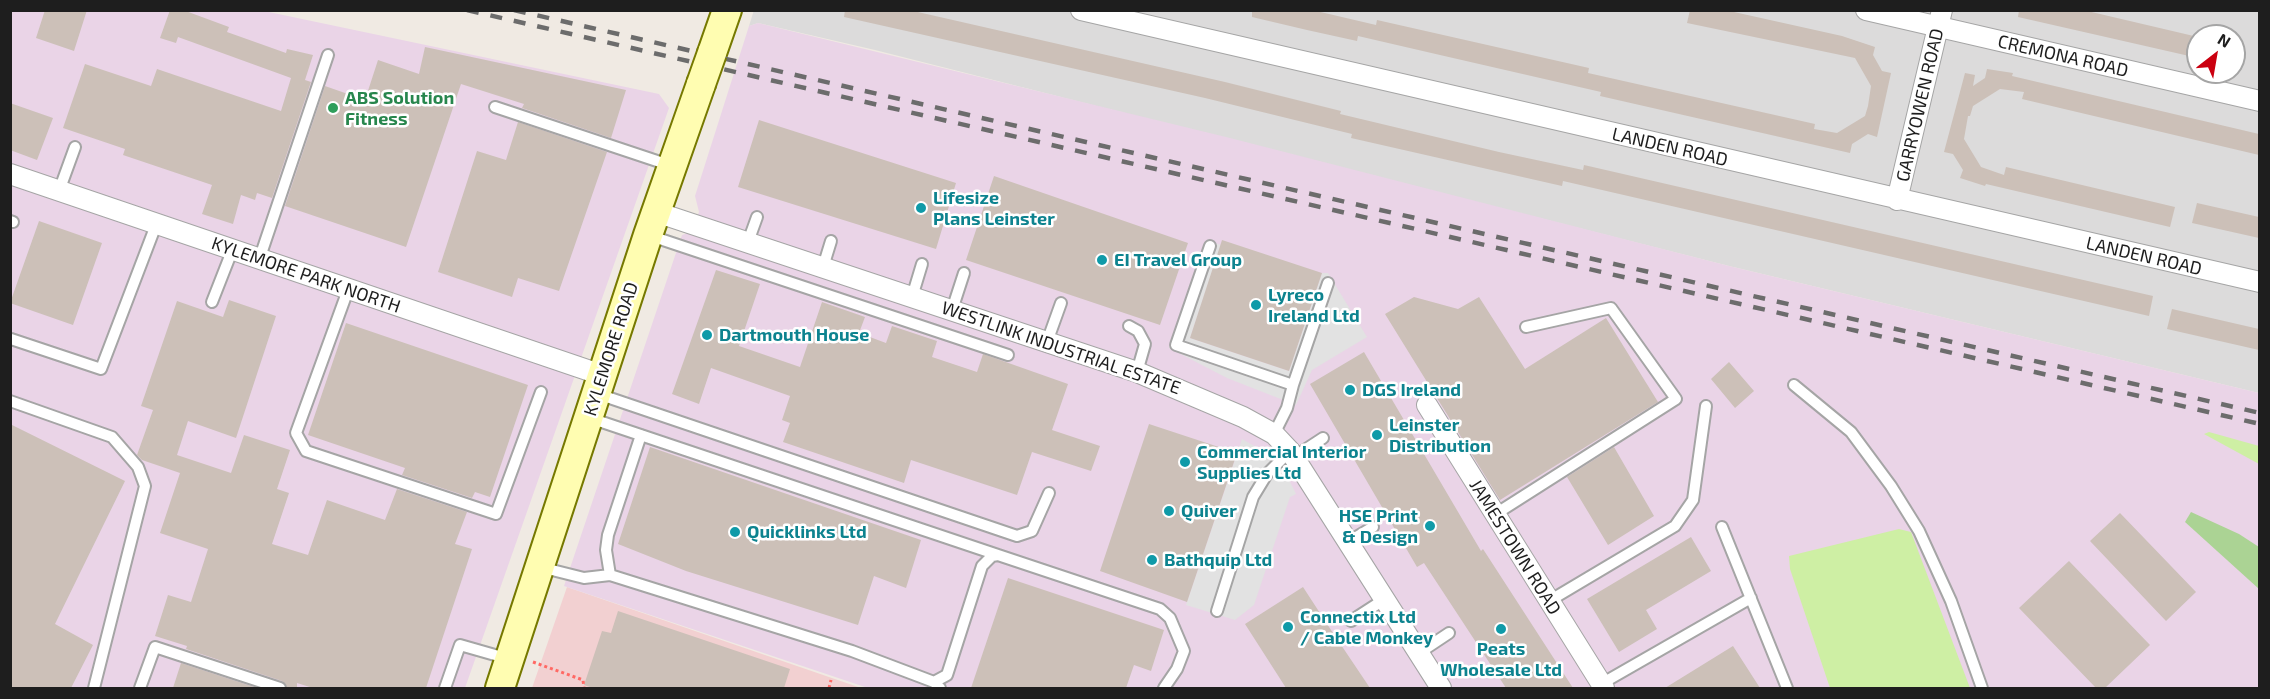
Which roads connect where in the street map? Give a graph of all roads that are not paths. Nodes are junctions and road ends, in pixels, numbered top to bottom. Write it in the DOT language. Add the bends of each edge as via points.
graph roads {
  1 [pos="1081,10"];
  2 [pos="1866,10"];
  3 [pos="1940,19"];
  4 [pos="724,20"];
  5 [pos="328,55"];
  6 [pos="2259,101"];
  7 [pos="495,107"];
  8 [pos="75,147"];
  9 [pos="672,166"];
  10 [pos="10,174"];
  11 [pos="59,191"];
  12 [pos="1897,200"];
  13 [pos="757,217"];
  14 [pos="652,224"];
  15 [pos="156,225"];
  16 [pos="831,241"];
  17 [pos="748,242"];
  18 [pos="1210,246"];
  19 [pos="232,250"];
  20 [pos="259,260"];
  21 [pos="922,264"];
  22 [pos="823,267"];
  23 [pos="964,273"];
  24 [pos="2259,282"];
  25 [pos="1328,283"];
  26 [pos="348,290"];
  27 [pos="912,297"];
  28 [pos="212,302"];
  29 [pos="1061,303"];
  30 [pos="952,310"];
  31 [pos="1129,326"];
  32 [pos="1526,327"];
  33 [pos="11,339"];
  34 [pos="1047,342"];
  35 [pos="1008,355"];
  36 [pos="1137,372"];
  37 [pos="1293,385"];
  38 [pos="1794,385"];
  39 [pos="541,392"];
  40 [pos="596,396"];
  41 [pos="10,401"];
  42 [pos="1427,405"];
  43 [pos="1706,406"];
  44 [pos="1274,434"];
  45 [pos="641,435"];
  46 [pos="1323,438"];
  47 [pos="1292,454"];
  48 [pos="1049,493"];
  49 [pos="1494,515"];
  50 [pos="1373,527"];
  51 [pos="1722,527"];
  52 [pos="1348,542"];
  53 [pos="998,555"];
  54 [pos="540,567"];
  55 [pos="610,575"];
  56 [pos="1751,598"];
  57 [pos="1385,599"];
  58 [pos="1549,601"];
  59 [pos="1216,611"];
  60 [pos="1351,621"];
  61 [pos="1449,633"];
  62 [pos="1419,653"];
  63 [pos="510,657"];
  64 [pos="937,685"];
  65 [pos="1603,686"];
  66 [pos="94,688"];
  67 [pos="140,688"];
  68 [pos="280,688"];
  69 [pos="445,688"];
  70 [pos="500,688"];
  71 [pos="1164,688"];
  72 [pos="1440,688"];
  73 [pos="1787,688"];
  74 [pos="1982,688"];
  1 -- 12 [label="street, LANDEN ROAD"];
  2 -- 3 [label="street, CREMONA ROAD"];
  3 -- 6 [label="street, CREMONA ROAD"];
  3 -- 12 [label="street, GARRYOWEN ROAD"];
  4 -- 9 [label="main road, KYLEMORE ROAD, bridge"];
  5 -- 20 [label="lane"];
  7 -- 9 [label="lane"];
  8 -- 11 [label="lane"];
  9 -- 14 [label="main road, KYLEMORE ROAD"];
  10 -- 11 [label="street, KYLEMORE PARK NORTH"];
  11 -- 15 [label="street, KYLEMORE PARK NORTH"];
  12 -- 24 [label="street, LANDEN ROAD"];
  13 -- 17 [label="lane"];
  14 -- 17 [label="street, WESTLINK INDUSTRIAL ESTATE"];
  14 -- 35 [label="lane"];
  14 -- 40 [label="main road, KYLEMORE ROAD"];
  15 -- 19 [label="street, KYLEMORE PARK NORTH"];
  15 -- 33 [label="lane" via="101,369"];
  16 -- 22 [label="lane"];
  17 -- 22 [label="street, WESTLINK INDUSTRIAL ESTATE"];
  18 -- 37 [label="lane" via="1176,345"];
  19 -- 20 [label="street, KYLEMORE PARK NORTH"];
  19 -- 28 [label="lane"];
  20 -- 26 [label="street, KYLEMORE PARK NORTH"];
  21 -- 27 [label="lane"];
  22 -- 27 [label="street, WESTLINK INDUSTRIAL ESTATE"];
  23 -- 30 [label="lane"];
  25 -- 37 [label="lane"];
  26 -- 39 [label="lane" via="296,433 306,451 496,514"];
  26 -- 40 [label="street, KYLEMORE PARK NORTH"];
  27 -- 30 [label="street, WESTLINK INDUSTRIAL ESTATE"];
  29 -- 34 [label="lane"];
  30 -- 34 [label="street, WESTLINK INDUSTRIAL ESTATE"];
  31 -- 36 [label="lane" via="1138,331 1145,344"];
  32 -- 49 [label="lane" via="1611,308 1676,399"];
  34 -- 36 [label="street, WESTLINK INDUSTRIAL ESTATE"];
  36 -- 44 [label="street, WESTLINK INDUSTRIAL ESTATE"];
  37 -- 44 [label="lane"];
  38 -- 74 [label="lane" via="1851,432 1908,513 1951,601"];
  40 -- 45 [label="lane"];
  40 -- 48 [label="lane" via="1017,536 1032,531"];
  40 -- 54 [label="main road, KYLEMORE ROAD"];
  41 -- 66 [label="lane" via="112,437 138,467 145,486"];
  42 -- 49 [label="street, JAMESTOWN ROAD"];
  43 -- 58 [label="lane" via="1693,500 1675,526"];
  44 -- 47 [label="street, WESTLINK INDUSTRIAL ESTATE"];
  45 -- 53 [label="lane"];
  45 -- 55 [label="lane" via="608,535"];
  46 -- 47 [label="lane"];
  47 -- 52 [label="street, WESTLINK INDUSTRIAL ESTATE"];
  47 -- 59 [label="lane" via="1267,474 1253,497"];
  49 -- 58 [label="street, JAMESTOWN ROAD"];
  50 -- 52 [label="lane"];
  51 -- 56 [label="lane"];
  52 -- 57 [label="street, WESTLINK INDUSTRIAL ESTATE"];
  53 -- 64 [label="lane" via="981,566 947,675"];
  53 -- 71 [label="lane" via="1160,609 1170,618 1184,651"];
  54 -- 55 [label="lane" via="584,578"];
  54 -- 63 [label="main road, KYLEMORE ROAD"];
  55 -- 64 [label="lane" via="852,651"];
  56 -- 65 [label="lane"];
  56 -- 73 [label="lane"];
  57 -- 60 [label="lane"];
  57 -- 62 [label="street, WESTLINK INDUSTRIAL ESTATE"];
  58 -- 65 [label="street, JAMESTOWN ROAD"];
  61 -- 62 [label="lane"];
  62 -- 72 [label="street, WESTLINK INDUSTRIAL ESTATE"];
  63 -- 69 [label="lane" via="460,645"];
  63 -- 70 [label="main road, KYLEMORE ROAD"];
  67 -- 68 [label="lane" via="155,647"];
}
